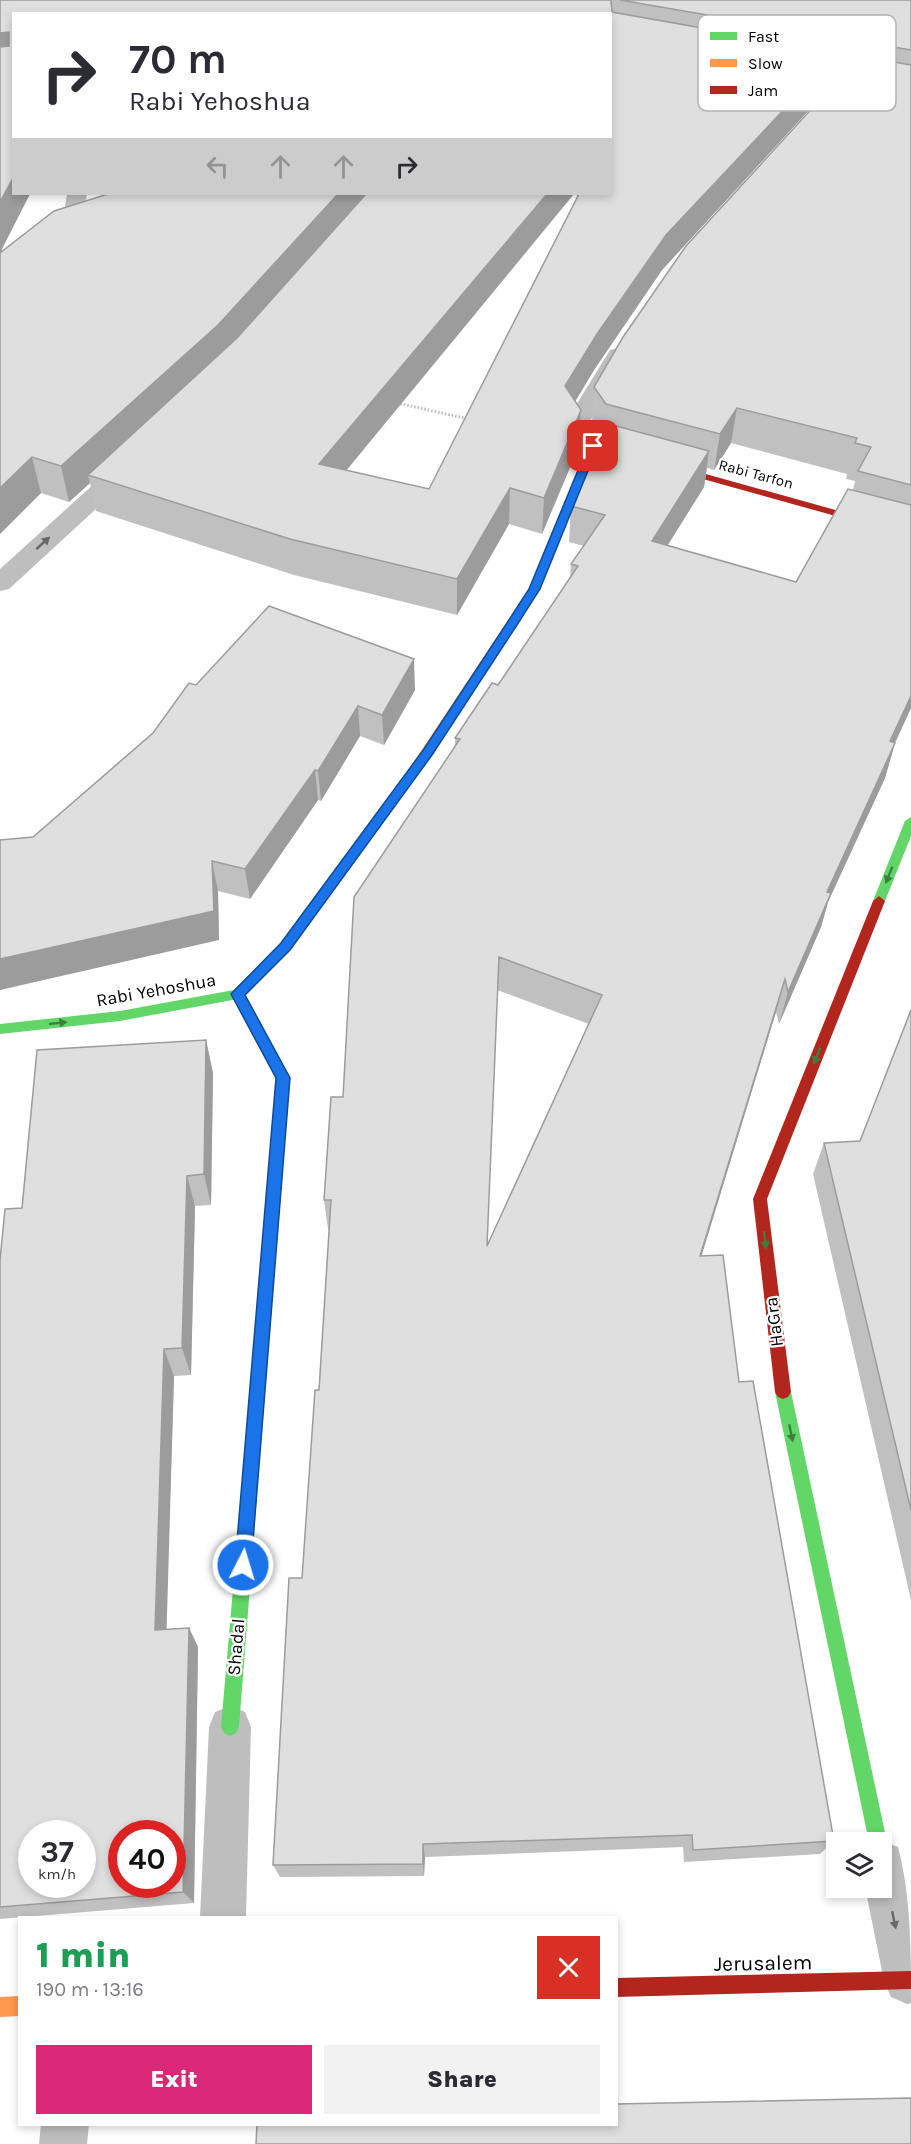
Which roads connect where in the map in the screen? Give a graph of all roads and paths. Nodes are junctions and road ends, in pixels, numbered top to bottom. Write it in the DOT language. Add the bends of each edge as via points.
graph roads {
  1 [pos="896,89"];
  2 [pos="911,92"];
  3 [pos="77,195"];
  4 [pos="92,217"];
  5 [pos="72,224"];
  6 [pos="54,238"];
  7 [pos="626,342"];
  8 [pos="395,403"];
  9 [pos="477,421"];
  10 [pos="593,446"];
  11 [pos="137,458"];
  12 [pos="911,534"];
  13 [pos="0,583"];
  14 [pos="911,821"];
  15 [pos="238,994"];
  16 [pos="0,1029"];
  17 [pos="230,1727"];
  18 [pos="876,1832"];
  19 [pos="890,1898"];
  20 [pos="223,1916"];
  21 [pos="909,1980"];
  22 [pos="618,1988"];
  23 [pos="18,2006"];
  24 [pos="0,2007"];
  25 [pos="65,2126"];
  26 [pos="63,2144"];
  1 -- 2 [label="street"];
  3 -- 5 [label="street"];
  4 -- 5 [label="street"];
  5 -- 6 [label="street"];
  7 -- 10 [label="street" via="577,423"];
  8 -- 9 [label="path"];
  10 -- 12 [label="street, Rabi Tarfon"];
  10 -- 15 [label="street, Rabi Yehoshua" via="534,589 428,752 374,826 286,946"];
  13 -- 11 [label="street, one-way"];
  14 -- 18 [label="street, HaGra, one-way" via="760,1199 783,1395"];
  16 -- 15 [label="street, Rabi Yehoshua, one-way" via="120,1016"];
  15 -- 17 [label="street, Shadal" via="283,1078"];
  17 -- 20 [label="street, Shadal"];
  19 -- 21 [label="street, one-way"];
  21 -- 22 [label="street, Jerusalem"];
  23 -- 24 [label="street"];
  25 -- 26 [label="street"];
}
